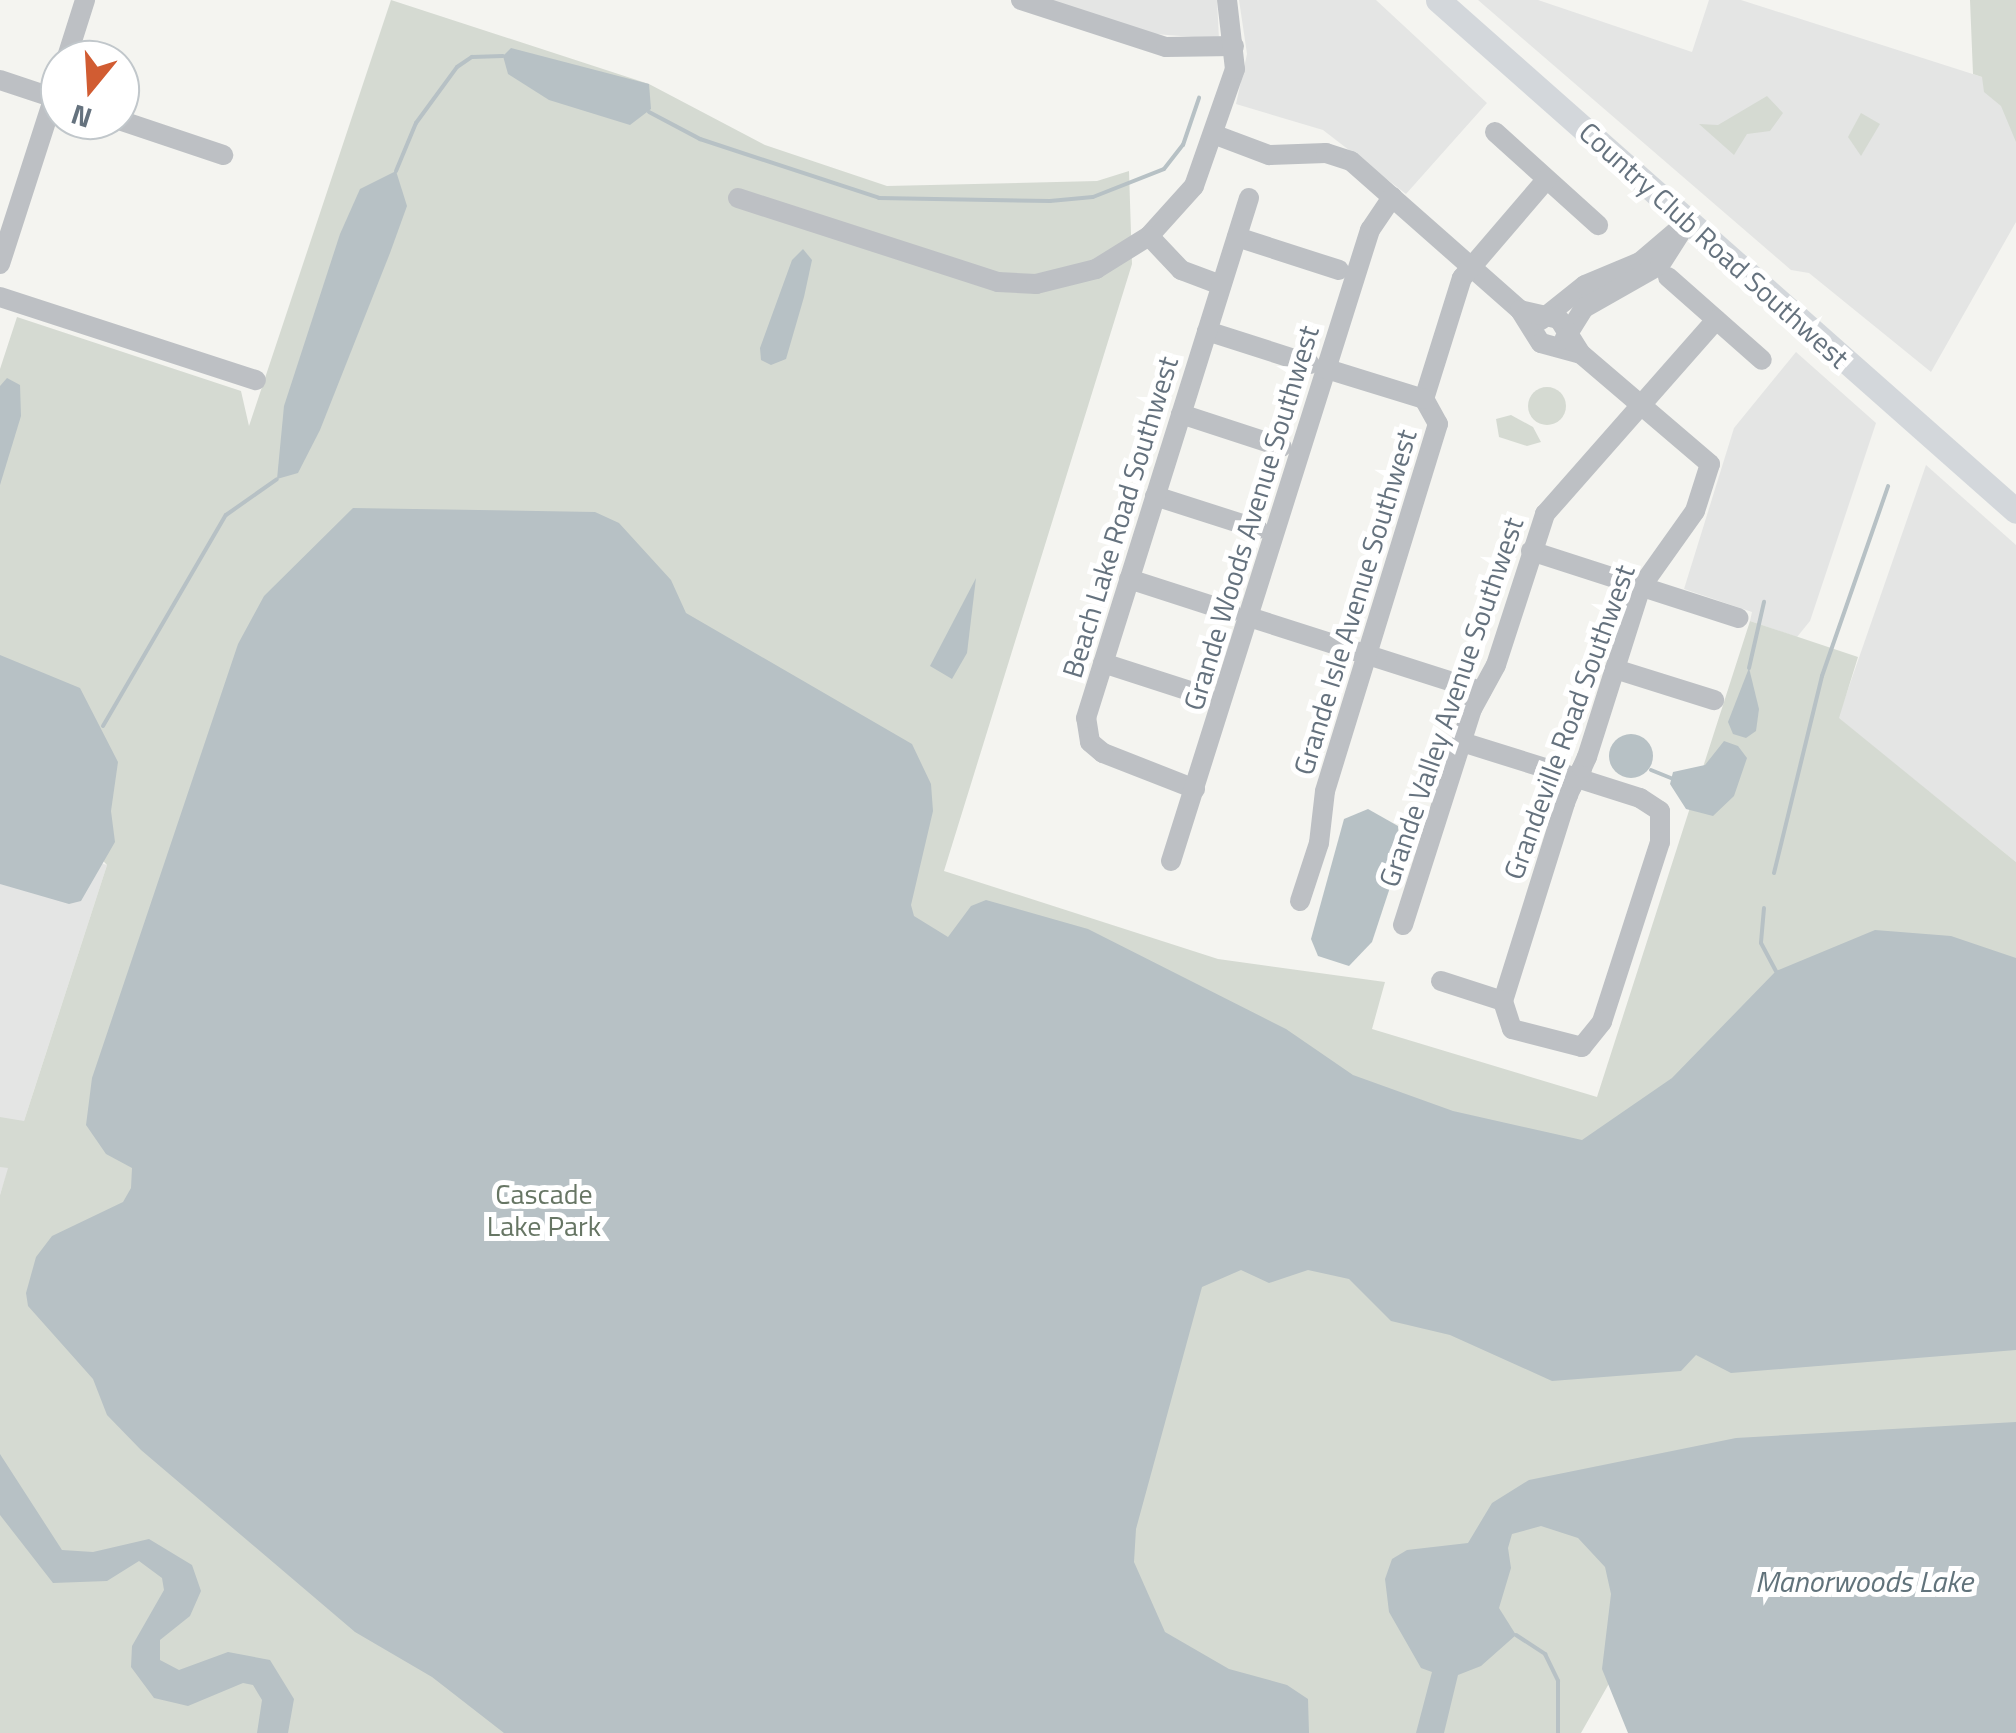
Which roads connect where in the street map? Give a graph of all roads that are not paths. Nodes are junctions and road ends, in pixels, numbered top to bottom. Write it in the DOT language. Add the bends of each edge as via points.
graph roads {
  1 [pos="84,0"];
  2 [pos="1020,0"];
  3 [pos="1227,0"];
  4 [pos="1438,0"];
  5 [pos="72,40"];
  6 [pos="1234,46"];
  7 [pos="0,80"];
  8 [pos="40,88"];
  9 [pos="140,127"];
  10 [pos="1494,132"];
  11 [pos="1213,134"];
  12 [pos="42,140"];
  13 [pos="224,155"];
  14 [pos="1547,179"];
  15 [pos="1392,197"];
  16 [pos="738,198"];
  17 [pos="1249,198"];
  18 [pos="1687,222"];
  19 [pos="1598,225"];
  20 [pos="1149,236"];
  21 [pos="1237,238"];
  22 [pos="0,264"];
  23 [pos="1470,267"];
  24 [pos="1338,270"];
  25 [pos="1668,277"];
  26 [pos="1221,285"];
  27 [pos="0,297"];
  28 [pos="1716,320"];
  29 [pos="1207,331"];
  30 [pos="1550,334"];
  31 [pos="1762,360"];
  32 [pos="1318,366"];
  33 [pos="256,380"];
  34 [pos="1424,399"];
  35 [pos="1639,406"];
  36 [pos="1181,414"];
  37 [pos="1282,447"];
  38 [pos="1155,496"];
  39 [pos="2016,510"];
  40 [pos="1258,530"];
  41 [pos="1531,551"];
  42 [pos="1129,579"];
  43 [pos="1641,587"];
  44 [pos="1240,614"];
  45 [pos="1738,618"];
  46 [pos="1368,654"];
  47 [pos="1103,663"];
  48 [pos="1615,669"];
  49 [pos="1481,691"];
  50 [pos="1205,696"];
  51 [pos="1714,700"];
  52 [pos="1462,742"];
  53 [pos="1577,778"];
  54 [pos="1195,789"];
  55 [pos="1172,861"];
  56 [pos="1300,901"];
  57 [pos="1404,925"];
  58 [pos="1441,981"];
  59 [pos="1502,1000"];
  1 -- 5 [label="street"];
  2 -- 6 [label="street" via="1166,47"];
  3 -- 6 [label="street"];
  4 -- 18 [label="main road, Country Club Road Southwest"];
  6 -- 11 [label="street" via="1233,77"];
  7 -- 8 [label="street"];
  9 -- 13 [label="street"];
  10 -- 14 [label="street"];
  11 -- 15 [label="street, Grandeville Road Southwest" via="1269,154 1338,154"];
  11 -- 20 [label="street" via="1189,193"];
  12 -- 22 [label="street"];
  14 -- 19 [label="street"];
  14 -- 23 [label="street, Grande Isle Avenue Southwest"];
  15 -- 23 [label="street, Grandeville Road Southwest"];
  15 -- 32 [label="street, Grande Woods Avenue Southwest" via="1370,230"];
  16 -- 20 [label="street" via="998,282 1036,284 1096,268"];
  17 -- 21 [label="street, Beach Lake Road Southwest"];
  18 -- 30 [label="street" via="1660,264 1615,281"];
  18 -- 39 [label="main road, Country Club Road Southwest"];
  20 -- 26 [label="street" via="1181,270"];
  21 -- 24 [label="street"];
  21 -- 26 [label="street, Beach Lake Road Southwest"];
  23 -- 30 [label="street, Grandeville Road Southwest"];
  23 -- 34 [label="street, Grande Isle Avenue Southwest"];
  25 -- 28 [label="street"];
  26 -- 29 [label="street, Beach Lake Road Southwest"];
  27 -- 33 [label="street"];
  28 -- 31 [label="street"];
  28 -- 35 [label="street, Grande Valley Avenue Southwest"];
  29 -- 32 [label="street"];
  29 -- 36 [label="street, Beach Lake Road Southwest"];
  30 -- 35 [label="street, Grandeville Road Southwest"];
  32 -- 34 [label="street"];
  32 -- 44 [label="street, Grande Woods Avenue Southwest"];
  34 -- 46 [label="street, Grande Isle Avenue Southwest" via="1437,432"];
  35 -- 41 [label="street, Grande Valley Avenue Southwest" via="1548,510"];
  35 -- 43 [label="street, Grandeville Road Southwest" via="1710,464 1695,511"];
  36 -- 37 [label="street"];
  36 -- 38 [label="street, Beach Lake Road Southwest"];
  38 -- 40 [label="street"];
  38 -- 42 [label="street, Beach Lake Road Southwest"];
  41 -- 43 [label="street"];
  41 -- 49 [label="street, Grande Valley Avenue Southwest" via="1496,664"];
  42 -- 44 [label="street"];
  42 -- 47 [label="street, Beach Lake Road Southwest"];
  43 -- 45 [label="street"];
  43 -- 48 [label="street, Grandeville Road Southwest"];
  44 -- 46 [label="street"];
  44 -- 54 [label="street, Grande Woods Avenue Southwest"];
  46 -- 49 [label="street"];
  46 -- 56 [label="street, Grande Isle Avenue Southwest"];
  47 -- 50 [label="street"];
  47 -- 54 [label="street, Beach Lake Road Southwest" via="1086,718 1090,742 1109,756"];
  48 -- 51 [label="street"];
  48 -- 53 [label="street, Grandeville Road Southwest"];
  49 -- 52 [label="street, Grande Valley Avenue Southwest"];
  52 -- 53 [label="street"];
  52 -- 57 [label="street, Grande Valley Avenue Southwest"];
  53 -- 59 [label="street, Grandeville Road Southwest"];
  53 -- 59 [label="street" via="1648,802 1662,818 1602,1022 1588,1044 1565,1048 1512,1029"];
  54 -- 55 [label="street, Grande Woods Avenue Southwest"];
  58 -- 59 [label="street"];
}
